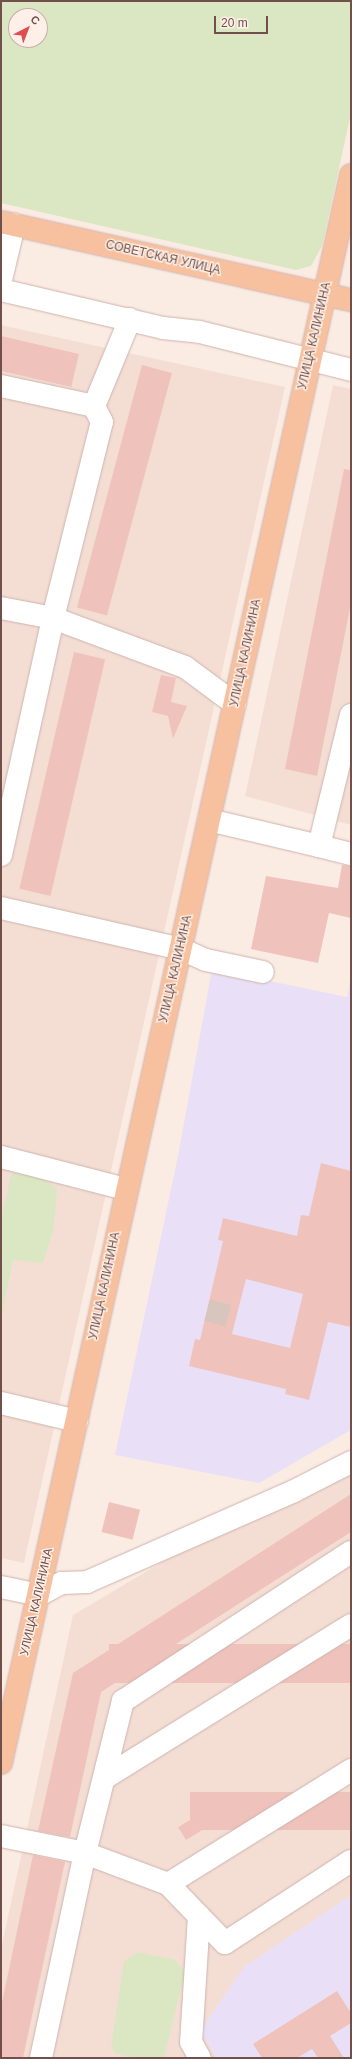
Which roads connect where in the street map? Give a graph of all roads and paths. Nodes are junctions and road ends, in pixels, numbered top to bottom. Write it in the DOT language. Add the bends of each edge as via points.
graph roads {
  1 [pos="351,176"];
  2 [pos="7,223"];
  3 [pos="1,280"];
  4 [pos="1,290"];
  5 [pos="324,294"];
  6 [pos="351,300"];
  7 [pos="351,314"];
  8 [pos="130,319"];
  9 [pos="309,357"];
  10 [pos="351,370"];
  11 [pos="1,386"];
  12 [pos="94,406"];
  13 [pos="1,608"];
  14 [pos="53,618"];
  15 [pos="235,704"];
  16 [pos="351,715"];
  17 [pos="349,737"];
  18 [pos="209,820"];
  19 [pos="319,846"];
  20 [pos="351,854"];
  21 [pos="1,855"];
  22 [pos="1,908"];
  23 [pos="181,948"];
  24 [pos="263,972"];
  25 [pos="1,1157"];
  26 [pos="126,1189"];
  27 [pos="1,1403"];
  28 [pos="77,1421"];
  29 [pos="351,1462"];
  30 [pos="351,1552"];
  31 [pos="1,1586"];
  32 [pos="39,1595"];
  33 [pos="351,1625"];
  34 [pos="1,1763"];
  35 [pos="351,1770"];
  36 [pos="106,1777"];
  37 [pos="1,1836"];
  38 [pos="85,1853"];
  39 [pos="351,1861"];
  40 [pos="168,1884"];
  41 [pos="199,1916"];
  42 [pos="42,2058"];
  43 [pos="200,2058"];
  1 -- 5 [label="main road, УЛИЦА КАЛИНИНА"];
  2 -- 3 [label="street"];
  2 -- 5 [label="main road, СОВЕТСКАЯ УЛИЦА"];
  4 -- 8 [label="street"];
  5 -- 6 [label="main road, СОВЕТСКАЯ УЛИЦА"];
  5 -- 7 [label="main road, СОВЕТСКАЯ УЛИЦА"];
  5 -- 9 [label="main road, УЛИЦА КАЛИНИНА"];
  8 -- 9 [label="street"];
  8 -- 12 [label="street"];
  9 -- 10 [label="street"];
  9 -- 15 [label="main road, УЛИЦА КАЛИНИНА"];
  11 -- 12 [label="street"];
  12 -- 14 [label="street" via="102,422"];
  13 -- 14 [label="street"];
  14 -- 15 [label="street" via="186,667"];
  14 -- 21 [label="street"];
  15 -- 18 [label="main road, УЛИЦА КАЛИНИНА"];
  16 -- 17 [label="street"];
  17 -- 19 [label="street"];
  18 -- 19 [label="street"];
  18 -- 23 [label="main road, УЛИЦА КАЛИНИНА"];
  19 -- 20 [label="street"];
  22 -- 23 [label="street"];
  23 -- 24 [label="street" via="206,960"];
  23 -- 26 [label="main road, УЛИЦА КАЛИНИНА"];
  25 -- 26 [label="street"];
  26 -- 28 [label="main road, УЛИЦА КАЛИНИНА"];
  27 -- 28 [label="street"];
  28 -- 32 [label="main road, УЛИЦА КАЛИНИНА"];
  29 -- 32 [label="street" via="131,1564 87,1582 62,1583"];
  30 -- 36 [label="street" via="123,1701"];
  31 -- 32 [label="street"];
  32 -- 34 [label="main road, УЛИЦА КАЛИНИНА"];
  33 -- 36 [label="street"];
  35 -- 40 [label="street"];
  36 -- 38 [label="street"];
  37 -- 38 [label="street"];
  38 -- 40 [label="street"];
  38 -- 42 [label="street"];
  39 -- 41 [label="street" via="225,1943"];
  40 -- 41 [label="street"];
  41 -- 43 [label="street" via="190,2042"];
}
